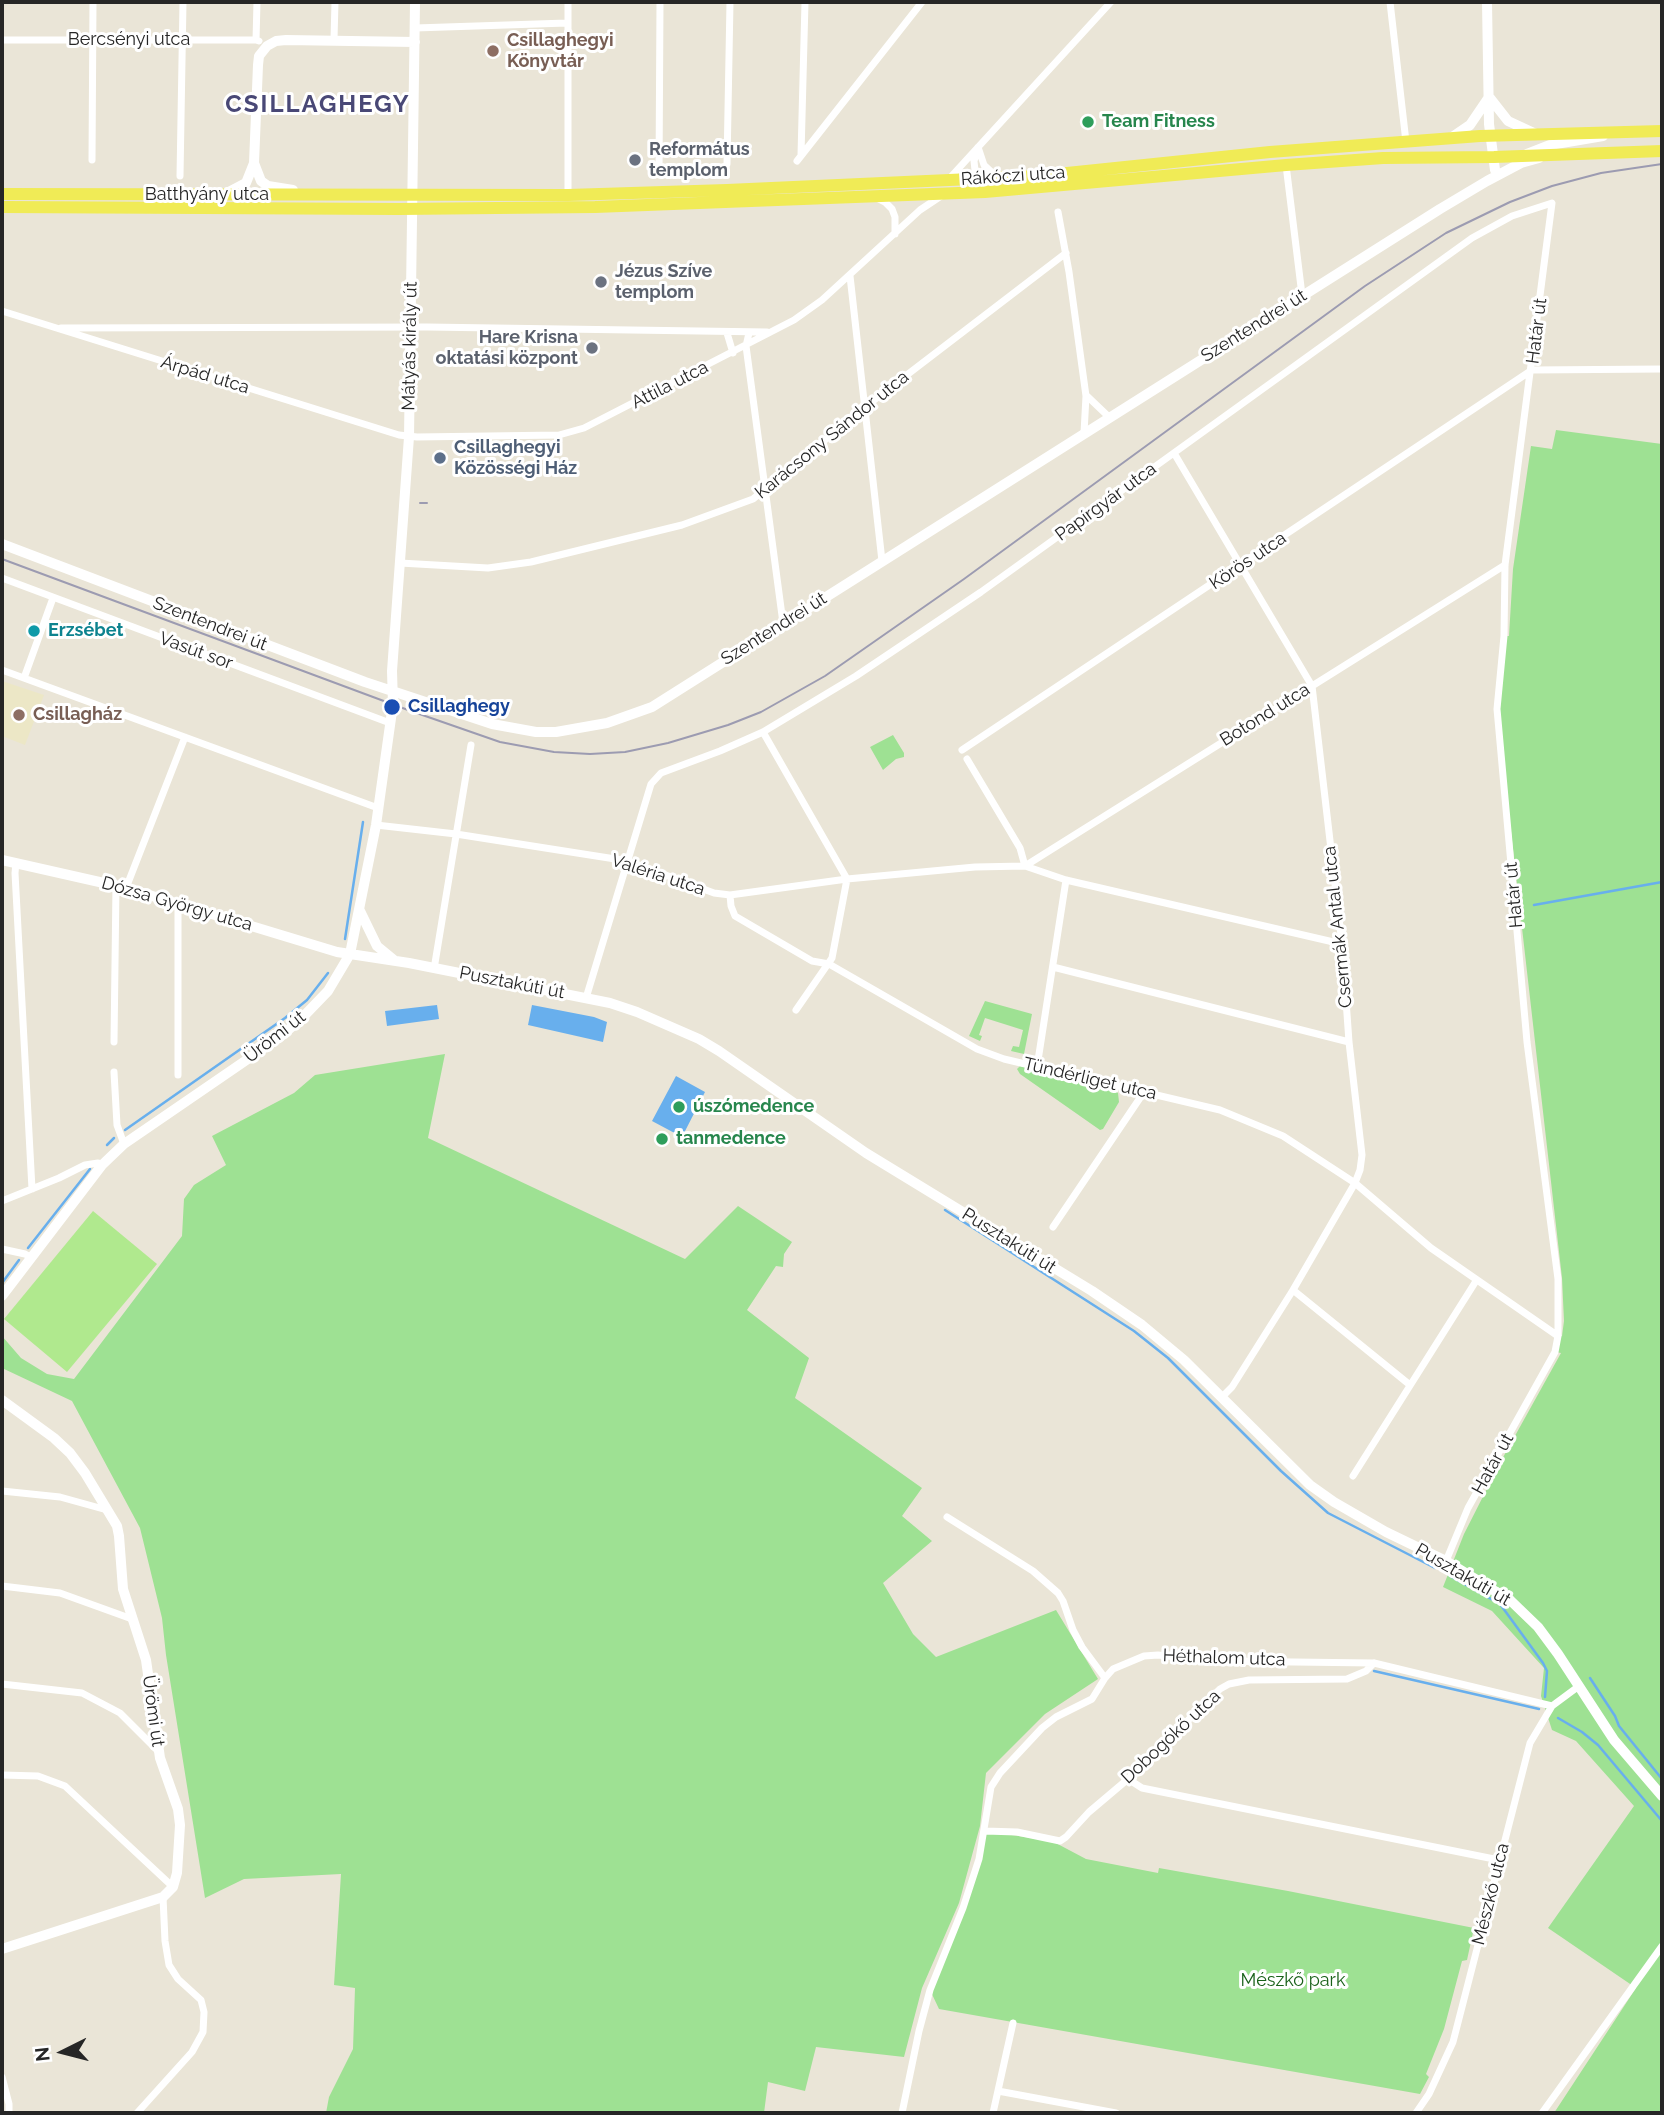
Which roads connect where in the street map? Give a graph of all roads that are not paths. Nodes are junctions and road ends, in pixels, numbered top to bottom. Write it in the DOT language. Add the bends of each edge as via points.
graph roads {
  1 [pos="93,2"];
  2 [pos="183,2"];
  3 [pos="257,2"];
  4 [pos="335,2"];
  5 [pos="415,2"];
  6 [pos="568,2"];
  7 [pos="660,2"];
  8 [pos="730,2"];
  9 [pos="806,2"];
  10 [pos="922,2"];
  11 [pos="1111,2"];
  12 [pos="1390,2"];
  13 [pos="1487,2"];
  14 [pos="568,23"];
  15 [pos="415,28"];
  16 [pos="334,39"];
  17 [pos="2,40"];
  18 [pos="92,40"];
  19 [pos="256,40"];
  20 [pos="182,41"];
  21 [pos="415,42"];
  22 [pos="269,44"];
  23 [pos="1489,97"];
  24 [pos="1662,131"];
  25 [pos="1612,133"];
  26 [pos="1536,134"];
  27 [pos="1490,135"];
  28 [pos="1451,138"];
  29 [pos="1406,142"];
  30 [pos="978,147"];
  31 [pos="1662,151"];
  32 [pos="1549,155"];
  33 [pos="1522,156"];
  34 [pos="92,160"];
  35 [pos="254,163"];
  36 [pos="1494,163"];
  37 [pos="727,164"];
  38 [pos="1286,165"];
  39 [pos="659,174"];
  40 [pos="180,176"];
  41 [pos="998,178"];
  42 [pos="976,179"];
  43 [pos="1478,185"];
  44 [pos="946,187"];
  45 [pos="985,192"];
  46 [pos="2,194"];
  47 [pos="306,194"];
  48 [pos="218,195"];
  49 [pos="568,195"];
  50 [pos="874,197"];
  51 [pos="412,202"];
  52 [pos="1552,203"];
  53 [pos="2,207"];
  54 [pos="1058,212"];
  55 [pos="895,235"];
  56 [pos="1066,253"];
  57 [pos="850,276"];
  58 [pos="1302,295"];
  59 [pos="2,311"];
  60 [pos="108,327"];
  61 [pos="54,328"];
  62 [pos="411,328"];
  63 [pos="771,332"];
  64 [pos="727,333"];
  65 [pos="749,333"];
  66 [pos="105,344"];
  67 [pos="746,345"];
  68 [pos="733,353"];
  69 [pos="1662,369"];
  70 [pos="1532,370"];
  71 [pos="1086,396"];
  72 [pos="865,407"];
  73 [pos="1109,417"];
  74 [pos="1084,433"];
  75 [pos="408,437"];
  76 [pos="1174,453"];
  77 [pos="766,491"];
  78 [pos="2,544"];
  79 [pos="882,561"];
  80 [pos="400,563"];
  81 [pos="1506,565"];
  82 [pos="1242,566"];
  83 [pos="2,578"];
  84 [pos="53,598"];
  85 [pos="783,623"];
  86 [pos="2,670"];
  87 [pos="24,678"];
  88 [pos="1312,686"];
  89 [pos="391,690"];
  90 [pos="390,723"];
  91 [pos="763,732"];
  92 [pos="185,737"];
  93 [pos="471,744"];
  94 [pos="962,751"];
  95 [pos="967,759"];
  96 [pos="378,808"];
  97 [pos="376,825"];
  98 [pos="456,834"];
  99 [pos="2,860"];
  100 [pos="628,861"];
  101 [pos="16,863"];
  102 [pos="1025,866"];
  103 [pos="847,879"];
  104 [pos="1066,880"];
  105 [pos="121,886"];
  106 [pos="730,895"];
  107 [pos="178,904"];
  108 [pos="360,910"];
  109 [pos="1342,944"];
  110 [pos="350,954"];
  111 [pos="394,960"];
  112 [pos="435,963"];
  113 [pos="829,964"];
  114 [pos="1053,967"];
  115 [pos="586,998"];
  116 [pos="796,1010"];
  117 [pos="114,1042"];
  118 [pos="1349,1042"];
  119 [pos="1037,1067"];
  120 [pos="114,1072"];
  121 [pos="178,1075"];
  122 [pos="1144,1092"];
  123 [pos="124,1144"];
  124 [pos="102,1165"];
  125 [pos="1355,1183"];
  126 [pos="32,1189"];
  127 [pos="2,1201"];
  128 [pos="1053,1227"];
  129 [pos="2,1249"];
  130 [pos="32,1258"];
  131 [pos="1476,1281"];
  132 [pos="1293,1290"];
  133 [pos="3,1292"];
  134 [pos="1558,1335"];
  135 [pos="1410,1385"];
  136 [pos="1222,1397"];
  137 [pos="2,1400"];
  138 [pos="1353,1476"];
  139 [pos="2,1490"];
  140 [pos="108,1511"];
  141 [pos="947,1517"];
  142 [pos="1446,1561"];
  143 [pos="2,1586"];
  144 [pos="132,1619"];
  145 [pos="1374,1663"];
  146 [pos="1105,1678"];
  147 [pos="2,1684"];
  148 [pos="1579,1686"];
  149 [pos="1552,1706"];
  150 [pos="158,1751"];
  151 [pos="2,1775"];
  152 [pos="1128,1779"];
  153 [pos="1662,1796"];
  154 [pos="985,1831"];
  155 [pos="1499,1860"];
  156 [pos="173,1887"];
  157 [pos="163,1897"];
  158 [pos="1662,1946"];
  159 [pos="2,1949"];
  160 [pos="1013,2023"];
  161 [pos="2,2077"];
  162 [pos="999,2091"];
  163 [pos="9,2113"];
  164 [pos="137,2113"];
  165 [pos="902,2113"];
  166 [pos="993,2113"];
  167 [pos="1116,2113"];
  168 [pos="1416,2113"];
  169 [pos="1542,2113"];
  1 -- 18 [label="street"];
  2 -- 20 [label="street"];
  3 -- 19 [label="street"];
  4 -- 16 [label="street"];
  5 -- 15 [label="street, Mátyás király út"];
  6 -- 14 [label="street"];
  7 -- 39 [label="street"];
  8 -- 37 [label="street"];
  9 -- 10 [label="street" via="799,158"];
  11 -- 30 [label="street, Attila utca"];
  12 -- 29 [label="street"];
  13 -- 23 [label="street"];
  14 -- 15 [label="street"];
  14 -- 49 [label="street"];
  15 -- 21 [label="street, Mátyás király út"];
  16 -- 21 [label="street"];
  16 -- 22 [label="street"];
  17 -- 18 [label="street, Bercsényi utca"];
  18 -- 20 [label="street, Bercsényi utca"];
  18 -- 34 [label="street"];
  19 -- 20 [label="street, Bercsényi utca"];
  19 -- 22 [label="street"];
  20 -- 40 [label="street"];
  21 -- 51 [label="street, Mátyás király út"];
  22 -- 35 [label="street" via="259,56"];
  23 -- 26 [label="street" via="1508,121"];
  23 -- 27 [label="street"];
  23 -- 28 [label="street" via="1470,125"];
  24 -- 25 [label="main road"];
  25 -- 26 [label="main road, Rákóczi utca"];
  25 -- 33 [label="street" via="1550,145"];
  26 -- 27 [label="main road, Rákóczi utca"];
  27 -- 28 [label="main road, Rákóczi utca"];
  27 -- 36 [label="street"];
  28 -- 29 [label="main road, Rákóczi utca"];
  29 -- 41 [label="main road, Rákóczi utca"];
  30 -- 41 [label="street" via="984,164"];
  30 -- 42 [label="street"];
  30 -- 44 [label="street, Attila utca"];
  31 -- 32 [label="main road, Szentendrei út"];
  32 -- 33 [label="main road, Rákóczi utca"];
  32 -- 43 [label="street, Szentendrei út" via="1521,163"];
  33 -- 36 [label="main road, Rákóczi utca"];
  35 -- 47 [label="street" via="268,186"];
  35 -- 48 [label="street" via="246,183"];
  36 -- 38 [label="main road, Rákóczi utca" via="1383,159"];
  36 -- 43 [label="street, Szentendrei út"];
  38 -- 45 [label="main road, Rákóczi utca"];
  38 -- 58 [label="street"];
  41 -- 42 [label="main road, Rákóczi utca"];
  42 -- 44 [label="main road, Rákóczi utca"];
  42 -- 45 [label="street"];
  43 -- 58 [label="street, Szentendrei út"];
  44 -- 45 [label="main road, Rákóczi utca"];
  44 -- 49 [label="main road, Rákóczi utca"];
  44 -- 50 [label="main road, Rákóczi utca"];
  44 -- 55 [label="street, Attila utca"];
  46 -- 48 [label="main road, Batthyány utca"];
  47 -- 48 [label="main road, Batthyány utca"];
  47 -- 51 [label="main road, Batthyány utca"];
  49 -- 51 [label="main road, Rákóczi utca"];
  50 -- 51 [label="main road, Rákóczi utca" via="595,207"];
  50 -- 55 [label="street" via="892,209"];
  51 -- 53 [label="main road, Batthyány utca"];
  51 -- 62 [label="street, Mátyás király út"];
  52 -- 70 [label="street, Határ út"];
  52 -- 76 [label="street, Papírgyár utca" via="1512,216 1472,238"];
  54 -- 56 [label="street"];
  55 -- 57 [label="street, Attila utca"];
  56 -- 71 [label="street"];
  56 -- 72 [label="street, Karácsony Sándor utca"];
  57 -- 63 [label="street, Attila utca"];
  57 -- 72 [label="street"];
  58 -- 73 [label="street, Szentendrei út"];
  59 -- 61 [label="street, Árpád utca"];
  60 -- 61 [label="street"];
  60 -- 62 [label="street"];
  60 -- 66 [label="street"];
  61 -- 66 [label="street, Árpád utca"];
  62 -- 64 [label="street"];
  62 -- 75 [label="street, Mátyás király út"];
  63 -- 65 [label="street"];
  63 -- 67 [label="street, Attila utca"];
  64 -- 65 [label="street"];
  64 -- 68 [label="street"];
  65 -- 67 [label="street"];
  66 -- 75 [label="street, Árpád utca"];
  67 -- 68 [label="street, Attila utca"];
  67 -- 77 [label="street"];
  68 -- 75 [label="street, Attila utca" via="571,433"];
  69 -- 70 [label="street"];
  70 -- 81 [label="street, Határ út"];
  70 -- 82 [label="street, Körös utca"];
  71 -- 73 [label="street"];
  71 -- 74 [label="street"];
  72 -- 77 [label="street, Karácsony Sándor utca"];
  72 -- 79 [label="street"];
  73 -- 74 [label="street, Szentendrei út"];
  74 -- 79 [label="street, Szentendrei út"];
  75 -- 80 [label="street, Mátyás király út"];
  76 -- 82 [label="street, Csermák Antal utca"];
  76 -- 91 [label="street, Papírgyár utca" via="913,639"];
  77 -- 80 [label="street, Karácsony Sándor utca" via="682,525 544,559 488,568"];
  77 -- 85 [label="street"];
  78 -- 89 [label="street, Szentendrei út"];
  79 -- 85 [label="street, Szentendrei út"];
  80 -- 89 [label="street, Mátyás király út"];
  81 -- 88 [label="street, Botond utca"];
  81 -- 134 [label="street, Határ út" via="1497,709 1527,1042 1558,1279"];
  82 -- 88 [label="street, Csermák Antal utca"];
  82 -- 94 [label="street, Körös utca"];
  83 -- 84 [label="street, Vasút sor"];
  84 -- 87 [label="street"];
  84 -- 90 [label="street, Vasút sor"];
  85 -- 89 [label="street, Szentendrei út" via="652,707 594,726 556,732 512,729"];
  86 -- 87 [label="street"];
  87 -- 92 [label="street"];
  88 -- 102 [label="street, Botond utca"];
  88 -- 109 [label="street, Csermák Antal utca"];
  89 -- 90 [label="street, Ürömi út"];
  90 -- 96 [label="street, Ürömi út"];
  91 -- 100 [label="street, Papírgyár utca" via="666,770 651,785"];
  91 -- 103 [label="street"];
  92 -- 96 [label="street"];
  92 -- 105 [label="street"];
  93 -- 98 [label="street"];
  95 -- 102 [label="street" via="1020,848"];
  96 -- 97 [label="street, Ürömi út"];
  97 -- 98 [label="street, Valéria utca"];
  97 -- 108 [label="street, Ürömi út"];
  98 -- 100 [label="street, Valéria utca"];
  98 -- 112 [label="street"];
  99 -- 101 [label="street, Dózsa György utca"];
  100 -- 106 [label="street, Valéria utca"];
  100 -- 115 [label="street"];
  101 -- 105 [label="street, Dózsa György utca"];
  101 -- 126 [label="street"];
  102 -- 103 [label="street, Valéria utca"];
  102 -- 104 [label="street"];
  103 -- 106 [label="street, Valéria utca"];
  103 -- 113 [label="street"];
  104 -- 109 [label="street"];
  104 -- 114 [label="street"];
  105 -- 107 [label="street, Dózsa György utca"];
  105 -- 117 [label="street"];
  106 -- 113 [label="street, Tündérliget utca" via="735,916 804,958"];
  107 -- 110 [label="street, Dózsa György utca"];
  107 -- 121 [label="street"];
  108 -- 110 [label="street, Ürömi út"];
  108 -- 111 [label="street" via="377,946"];
  109 -- 118 [label="street, Csermák Antal utca"];
  110 -- 111 [label="street, Pusztakúti út"];
  110 -- 123 [label="street, Ürömi út" via="328,991 280,1037"];
  111 -- 115 [label="street, Pusztakúti út"];
  113 -- 116 [label="street"];
  113 -- 119 [label="street, Tündérliget utca" via="963,1042"];
  114 -- 118 [label="street"];
  114 -- 119 [label="street"];
  115 -- 136 [label="street, Pusztakúti út" via="637,1012 719,1051 866,1153 1092,1290 1142,1325"];
  118 -- 125 [label="street, Csermák Antal utca" via="1362,1155"];
  119 -- 122 [label="street, Tündérliget utca"];
  120 -- 123 [label="street" via="117,1125"];
  122 -- 125 [label="street, Tündérliget utca" via="1220,1110 1283,1136"];
  122 -- 128 [label="street"];
  123 -- 124 [label="street, Ürömi út"];
  124 -- 126 [label="street" via="85,1165"];
  124 -- 130 [label="street, Ürömi út"];
  125 -- 131 [label="street"];
  125 -- 132 [label="street, Csermák Antal utca"];
  126 -- 127 [label="street"];
  129 -- 130 [label="street"];
  130 -- 133 [label="street, Ürömi út"];
  131 -- 134 [label="street"];
  131 -- 135 [label="street"];
  132 -- 135 [label="street"];
  132 -- 136 [label="street, Csermák Antal utca"];
  134 -- 142 [label="street, Határ út" via="1555,1352 1468,1508"];
  135 -- 138 [label="street"];
  136 -- 142 [label="street, Pusztakúti út" via="1310,1485 1360,1518"];
  137 -- 140 [label="street, Ürömi út" via="63,1446"];
  139 -- 140 [label="street" via="60,1497"];
  140 -- 144 [label="street, Ürömi út" via="120,1536 123,1589"];
  141 -- 146 [label="street" via="1050,1585"];
  142 -- 148 [label="street, Pusztakúti út" via="1523,1611"];
  143 -- 144 [label="street" via="60,1593"];
  144 -- 150 [label="street, Ürömi út" via="148,1672"];
  145 -- 146 [label="street, Héthalom utca" via="1144,1656 1124,1662"];
  145 -- 149 [label="street, Héthalom utca"];
  145 -- 152 [label="street, Dobogókő utca" via="1347,1679 1229,1684"];
  146 -- 154 [label="street, Héthalom utca" via="1093,1699 1049,1722 1000,1773 991,1787"];
  147 -- 150 [label="street" via="82,1693 120,1713"];
  148 -- 149 [label="street, Mészkő utca"];
  148 -- 153 [label="street, Pusztakúti út" via="1615,1740"];
  149 -- 155 [label="street, Mészkő utca" via="1530,1743"];
  150 -- 156 [label="street, Ürömi út" via="179,1816"];
  151 -- 156 [label="street" via="38,1776 65,1786"];
  152 -- 154 [label="street, Dobogókő utca" via="1059,1841"];
  152 -- 155 [label="street" via="1142,1788"];
  154 -- 165 [label="street, Héthalom utca" via="963,1908 930,1990"];
  155 -- 168 [label="street, Mészkő utca" via="1453,2042"];
  156 -- 157 [label="street"];
  157 -- 159 [label="street"];
  157 -- 164 [label="street" via="169,1965 201,2000 203,2032 192,2052"];
  158 -- 169 [label="street"];
  160 -- 162 [label="street"];
  161 -- 163 [label="street"];
  162 -- 166 [label="street"];
  162 -- 167 [label="street"];
}
